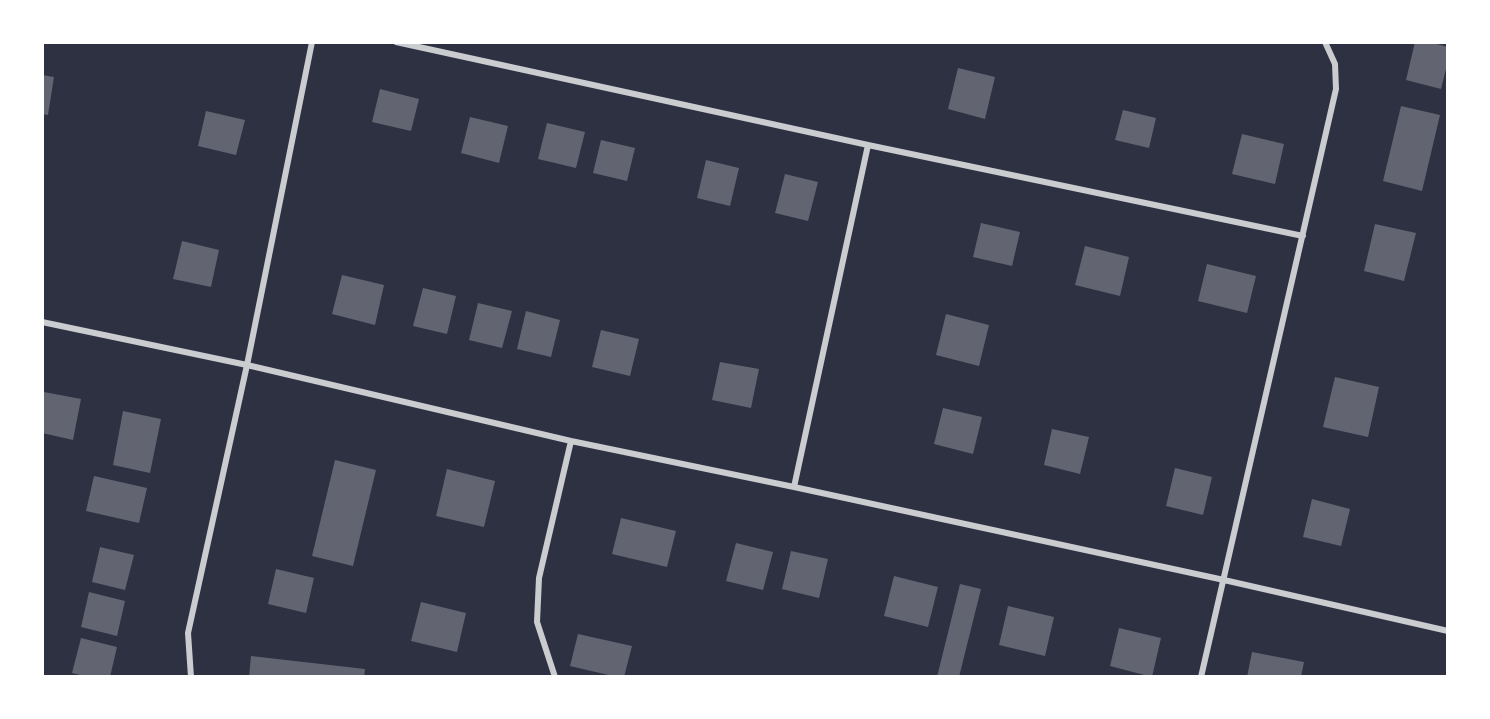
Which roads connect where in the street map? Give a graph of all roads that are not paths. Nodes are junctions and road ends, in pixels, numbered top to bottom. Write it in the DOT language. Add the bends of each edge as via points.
graph roads {
  1 [pos="312,42"];
  2 [pos="396,42"];
  3 [pos="1325,42"];
  4 [pos="868,145"];
  5 [pos="1303,236"];
  6 [pos="42,322"];
  7 [pos="247,365"];
  8 [pos="571,441"];
  9 [pos="794,487"];
  10 [pos="1224,580"];
  11 [pos="1448,631"];
  12 [pos="191,677"];
  13 [pos="555,677"];
  14 [pos="1202,677"];
  1 -- 7 [label="street"];
  2 -- 4 [label="street"];
  3 -- 5 [label="street" via="1335,64 1336,89"];
  4 -- 5 [label="street"];
  4 -- 9 [label="street"];
  5 -- 10 [label="street"];
  6 -- 7 [label="street"];
  7 -- 8 [label="street"];
  7 -- 12 [label="street" via="188,633"];
  8 -- 9 [label="street"];
  8 -- 13 [label="street" via="539,578 537,622"];
  9 -- 10 [label="street"];
  10 -- 11 [label="street"];
  10 -- 14 [label="street"];
}
